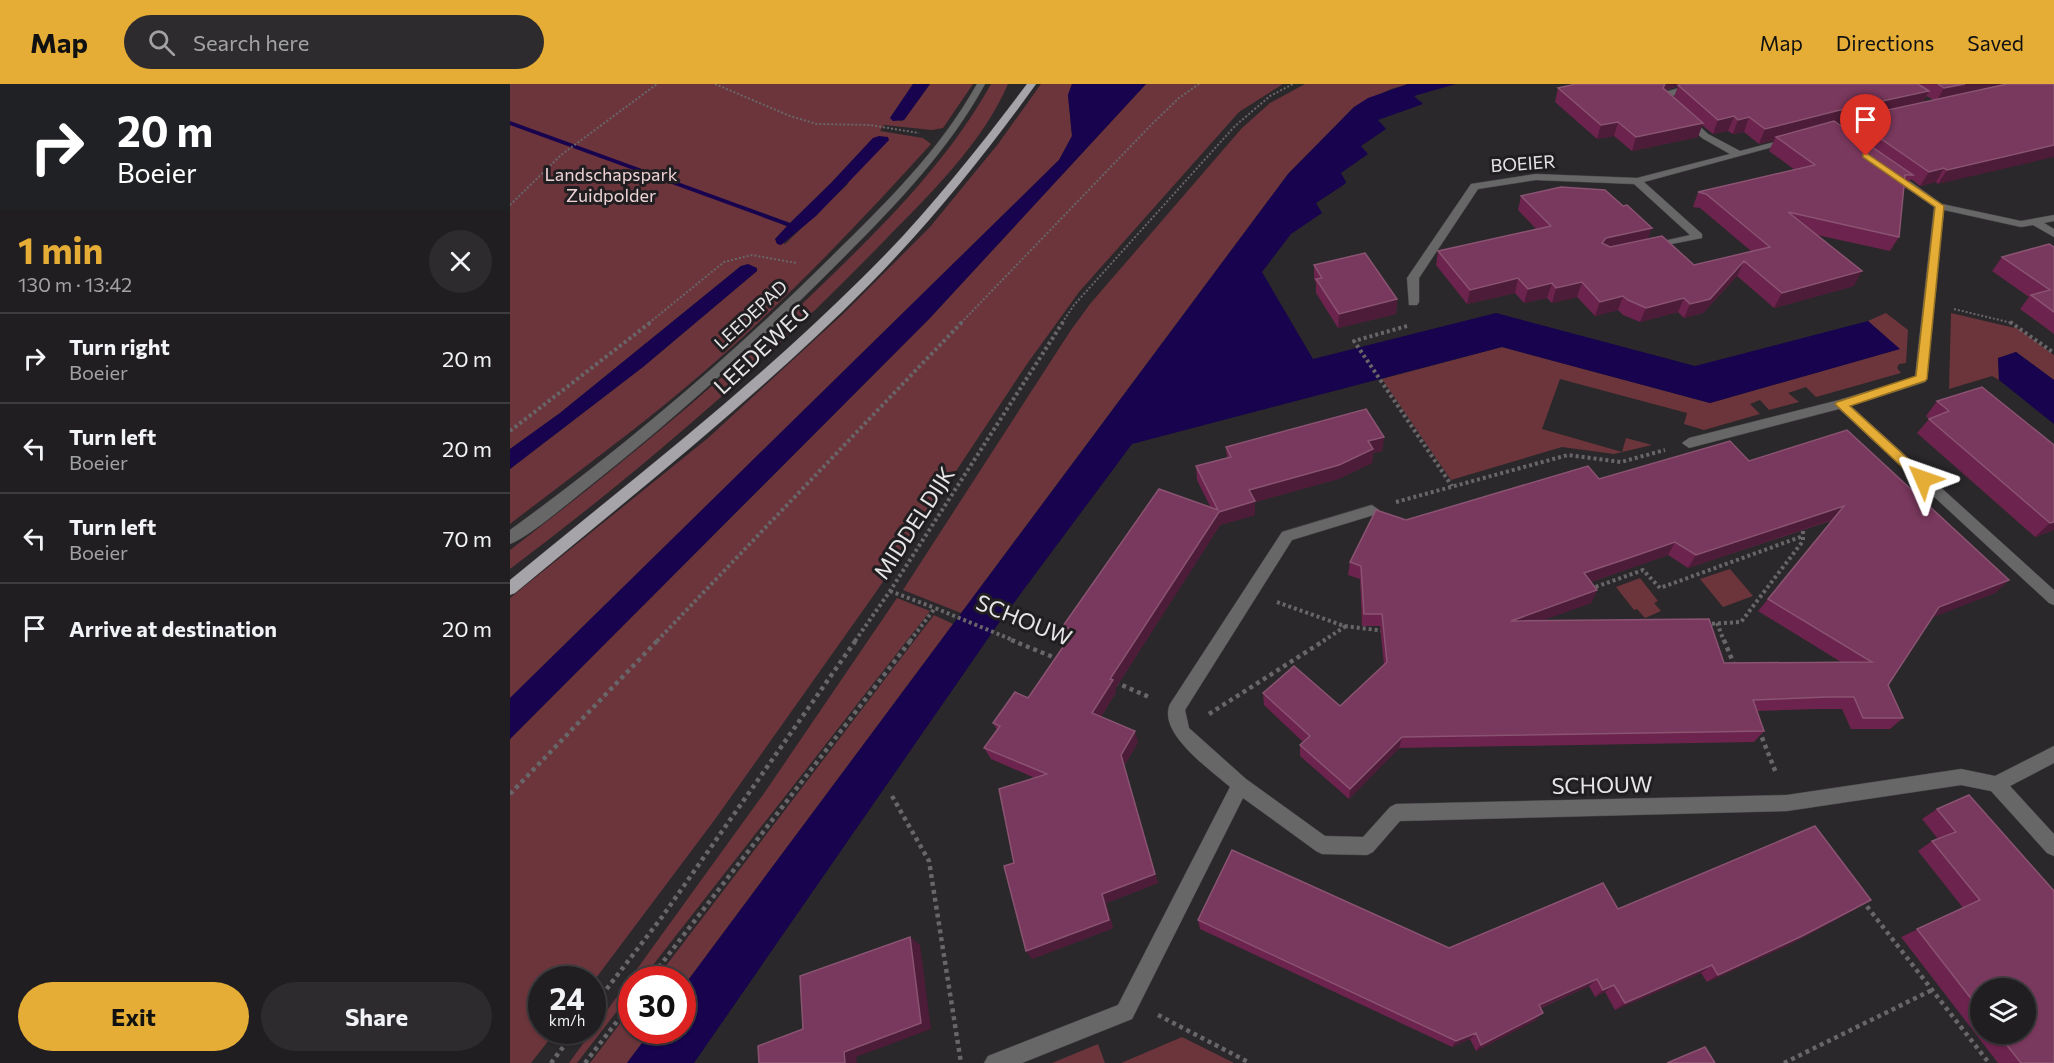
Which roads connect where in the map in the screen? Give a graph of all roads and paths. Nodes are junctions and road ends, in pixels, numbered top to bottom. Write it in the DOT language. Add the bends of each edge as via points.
graph roads {
  1 [pos="657,84"];
  2 [pos="715,84"];
  3 [pos="981,84"];
  4 [pos="1017,84"];
  5 [pos="1032,84"];
  6 [pos="1199,84"];
  7 [pos="1293,84"];
  8 [pos="1703,84"];
  9 [pos="1011,110"];
  10 [pos="1807,136"];
  11 [pos="946,137"];
  12 [pos="1738,154"];
  13 [pos="1885,168"];
  14 [pos="1637,181"];
  15 [pos="510,205"];
  16 [pos="1940,206"];
  17 [pos="2054,218"];
  18 [pos="2035,222"];
  19 [pos="2054,234"];
  20 [pos="1640,249"];
  21 [pos="826,270"];
  22 [pos="1413,302"];
  23 [pos="1930,304"];
  24 [pos="1354,341"];
  25 [pos="2054,353"];
  26 [pos="1382,384"];
  27 [pos="1841,404"];
  28 [pos="510,431"];
  29 [pos="1689,443"];
  30 [pos="1452,486"];
  31 [pos="1372,510"];
  32 [pos="1795,523"];
  33 [pos="1803,536"];
  34 [pos="510,538"];
  35 [pos="510,589"];
  36 [pos="1589,589"];
  37 [pos="890,591"];
  38 [pos="1251,593"];
  39 [pos="2054,599"];
  40 [pos="935,608"];
  41 [pos="1717,623"];
  42 [pos="1694,624"];
  43 [pos="1347,625"];
  44 [pos="1393,631"];
  45 [pos="1059,659"];
  46 [pos="1738,675"];
  47 [pos="1111,681"];
  48 [pos="1176,709"];
  49 [pos="1758,728"];
  50 [pos="1181,732"];
  51 [pos="2054,754"];
  52 [pos="1996,784"];
  53 [pos="1240,785"];
  54 [pos="510,794"];
  55 [pos="892,796"];
  56 [pos="1787,803"];
  57 [pos="2054,847"];
  58 [pos="1860,897"];
  59 [pos="660,966"];
  60 [pos="606,990"];
  61 [pos="1932,990"];
  62 [pos="1125,1012"];
  63 [pos="618,1020"];
  64 [pos="565,1044"];
  65 [pos="551,1063"];
  66 [pos="585,1063"];
  67 [pos="961,1063"];
  68 [pos="995,1063"];
  69 [pos="1250,1063"];
  70 [pos="1784,1063"];
  71 [pos="1989,1063"];
  1 -- 15 [label="path" via="578,141 534,178"];
  2 -- 11 [label="path" via="817,124 870,125"];
  3 -- 11 [label="street, LEEDEPAD"];
  4 -- 9 [label="main road, LEEDEWEG"];
  5 -- 9 [label="main road, LEEDEWEG"];
  6 -- 54 [label="path" via="1153,123"];
  7 -- 37 [label="path, MIDDELDIJK" via="1270,96 1234,126 1074,305"];
  8 -- 12 [label="street" via="1668,94 1666,101 1705,135"];
  9 -- 35 [label="main road, LEEDEWEG" via="970,166 864,283 746,393"];
  10 -- 12 [label="street, BOEIER"];
  11 -- 21 [label="street, LEEDEPAD" via="884,211"];
  12 -- 14 [label="street, BOEIER"];
  13 -- 16 [label="street"];
  14 -- 20 [label="street" via="1698,236"];
  14 -- 22 [label="street, BOEIER" via="1536,177 1475,186 1413,278"];
  16 -- 18 [label="street" via="2021,224"];
  16 -- 23 [label="street"];
  17 -- 18 [label="street"];
  18 -- 19 [label="street"];
  21 -- 28 [label="path" via="753,253 724,262"];
  21 -- 34 [label="street, LEEDEPAD" via="678,406"];
  22 -- 24 [label="path" via="1428,320"];
  23 -- 25 [label="path" via="2009,321"];
  23 -- 27 [label="street" via="1921,379"];
  24 -- 26 [label="path"];
  26 -- 30 [label="path"];
  27 -- 29 [label="street"];
  27 -- 39 [label="street"];
  29 -- 30 [label="path" via="1621,462 1568,455"];
  30 -- 31 [label="path"];
  31 -- 38 [label="street" via="1287,536"];
  32 -- 33 [label="path"];
  33 -- 36 [label="path" via="1660,588 1643,570"];
  33 -- 41 [label="path" via="1741,622"];
  37 -- 40 [label="path, SCHOUW"];
  37 -- 60 [label="path, MIDDELDIJK" via="662,917"];
  38 -- 43 [label="path"];
  38 -- 48 [label="street"];
  40 -- 45 [label="path, SCHOUW"];
  40 -- 59 [label="path"];
  41 -- 42 [label="path"];
  41 -- 46 [label="path"];
  43 -- 44 [label="path" via="1371,632"];
  43 -- 50 [label="path"];
  47 -- 48 [label="path"];
  48 -- 50 [label="street"];
  49 -- 56 [label="path"];
  50 -- 53 [label="street, SCHOUW"];
  51 -- 52 [label="street"];
  52 -- 56 [label="street, SCHOUW" via="1960,777"];
  52 -- 57 [label="street"];
  53 -- 56 [label="street, SCHOUW" via="1322,845 1367,846 1396,813"];
  53 -- 62 [label="street"];
  55 -- 67 [label="path" via="929,861"];
  58 -- 61 [label="path"];
  61 -- 70 [label="path"];
  61 -- 71 [label="path"];
  62 -- 68 [label="street"];
  62 -- 69 [label="path" via="1149,1011"];
  63 -- 66 [label="path"];
  64 -- 65 [label="path"];
}
